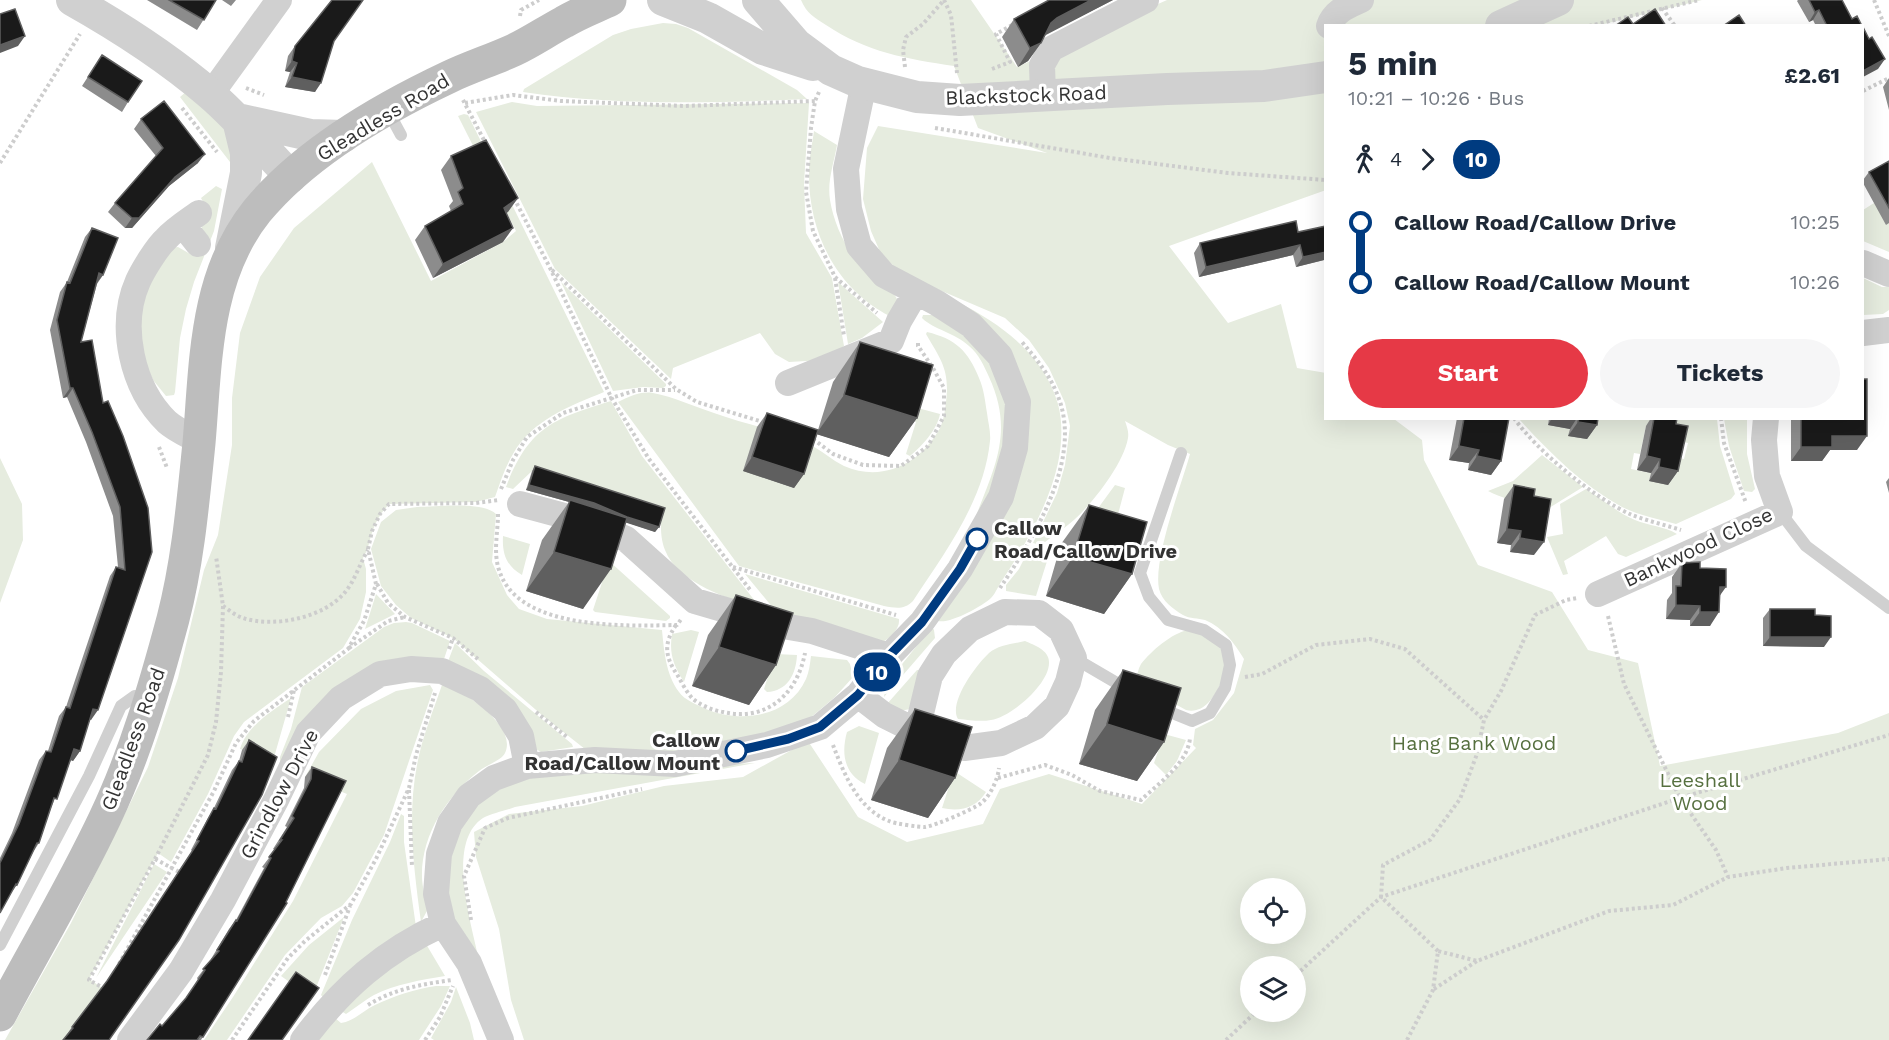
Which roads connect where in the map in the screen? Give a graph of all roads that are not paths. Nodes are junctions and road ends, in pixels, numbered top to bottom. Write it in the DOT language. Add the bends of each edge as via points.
graph roads {
  1 [pos="279,0"];
  2 [pos="663,0"];
  3 [pos="758,0"];
  4 [pos="1146,0"];
  5 [pos="1361,0"];
  6 [pos="1558,0"];
  7 [pos="595,3"];
  8 [pos="89,4"];
  9 [pos="1330,24"];
  10 [pos="1505,24"];
  11 [pos="831,70"];
  12 [pos="1324,77"];
  13 [pos="864,83"];
  14 [pos="211,94"];
  15 [pos="1042,96"];
  16 [pos="237,120"];
  17 [pos="344,136"];
  18 [pos="291,177"];
  19 [pos="193,228"];
  20 [pos="229,260"];
  21 [pos="1864,263"];
  22 [pos="1889,274"];
  23 [pos="916,292"];
  24 [pos="1889,330"];
  25 [pos="1864,333"];
  26 [pos="788,383"];
  27 [pos="1766,420"];
  28 [pos="199,441"];
  29 [pos="1181,453"];
  30 [pos="509,502"];
  31 [pos="1780,512"];
  32 [pos="1600,593"];
  33 [pos="1889,608"];
  34 [pos="889,656"];
  35 [pos="1074,658"];
  36 [pos="1133,693"];
  37 [pos="858,695"];
  38 [pos="149,700"];
  39 [pos="1153,705"];
  40 [pos="917,730"];
  41 [pos="527,766"];
  42 [pos="443,924"];
  43 [pos="0,945"];
  44 [pos="0,1015"];
  45 [pos="130,1040"];
  46 [pos="303,1040"];
  47 [pos="501,1040"];
  1 -- 14 [label="street"];
  2 -- 11 [label="street" via="708,18 763,49"];
  3 -- 11 [label="street, Blackstock Road" via="795,44"];
  4 -- 15 [label="street" via="1051,49 1042,65"];
  5 -- 9 [label="street" via="1342,9"];
  6 -- 10 [label="street"];
  7 -- 17 [label="main road, Gleadless Road" via="517,48 458,90 394,122"];
  8 -- 14 [label="street"];
  11 -- 13 [label="street, Blackstock Road"];
  12 -- 15 [label="street, Blackstock Road" via="1264,86"];
  13 -- 15 [label="street, Blackstock Road" via="917,97 973,100"];
  13 -- 23 [label="street" via="846,169 849,209 859,246 884,275"];
  14 -- 16 [label="street"];
  16 -- 17 [label="street" via="310,135"];
  16 -- 18 [label="street"];
  16 -- 20 [label="street" via="246,153 246,173"];
  17 -- 18 [label="main road, Gleadless Road"];
  18 -- 20 [label="main road, Gleadless Road" via="255,214"];
  19 -- 28 [label="street" via="165,239 138,280 130,309 130,349 149,400 168,422"];
  20 -- 28 [label="main road, Gleadless Road" via="209,323"];
  21 -- 22 [label="street"];
  23 -- 26 [label="street" via="891,341"];
  23 -- 34 [label="street" via="970,325 1000,356 1018,402 1015,448 1001,496 960,569 922,622"];
  24 -- 25 [label="street"];
  27 -- 31 [label="street, Bankwood Close" via="1767,476"];
  28 -- 38 [label="main road, Gleadless Road" via="186,559 174,617"];
  29 -- 39 [label="lane" via="1140,573 1149,597 1168,620 1204,630 1226,645 1230,665 1225,688 1210,713 1192,721"];
  30 -- 34 [label="street" via="587,522 626,539 695,601 812,631"];
  31 -- 32 [label="street, Bankwood Close"];
  31 -- 33 [label="lane" via="1806,546"];
  34 -- 37 [label="street"];
  35 -- 36 [label="lane"];
  35 -- 40 [label="street" via="1057,706 1035,727 1001,743 964,748 934,740"];
  35 -- 40 [label="street" via="1061,630 1039,613 1005,612 970,629 944,654 930,676"];
  37 -- 40 [label="street" via="884,715"];
  37 -- 41 [label="street" via="820,727 788,739 675,764 595,760"];
  38 -- 43 [label="lane" via="135,696 122,706"];
  38 -- 44 [label="main road, Gleadless Road" via="106,816"];
  41 -- 42 [label="street" via="494,778 470,796 450,823 439,854 436,894"];
  41 -- 45 [label="street, Grindlow Drive" via="521,736 505,710 480,689 442,670 380,674 341,698 308,734 223,900 181,970"];
  42 -- 46 [label="street" via="372,966 327,1008"];
  42 -- 47 [label="street" via="469,963"];
}
